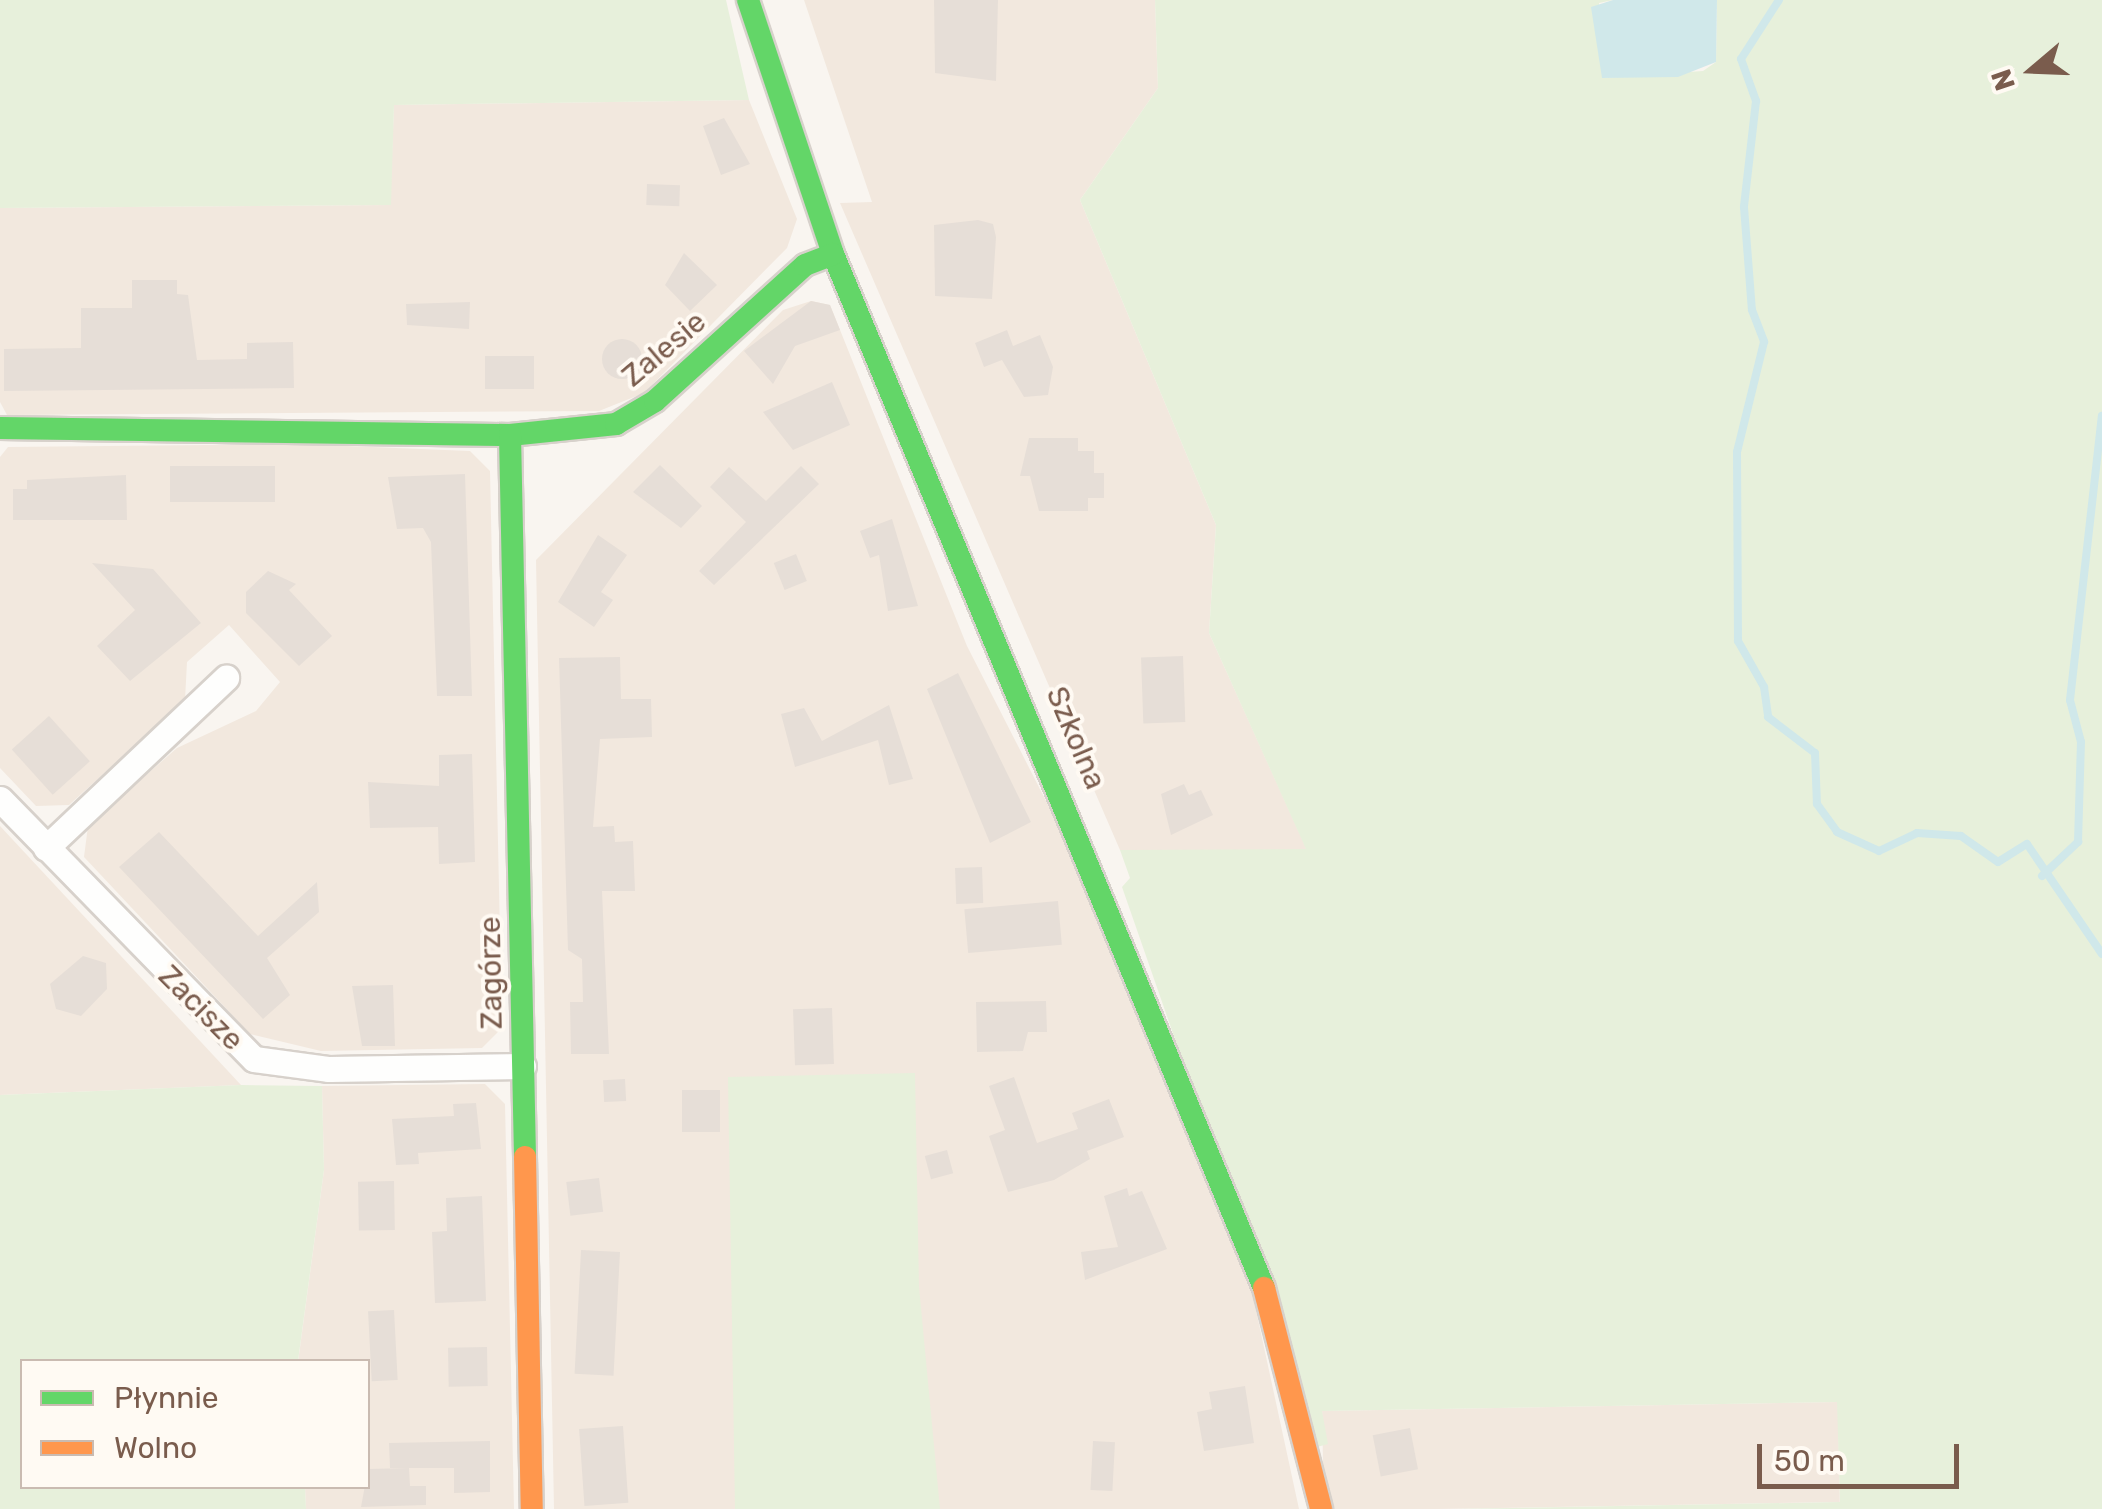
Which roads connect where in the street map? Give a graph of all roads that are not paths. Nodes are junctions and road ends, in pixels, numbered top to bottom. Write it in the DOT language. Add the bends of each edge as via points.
graph roads {
  1 [pos="748,0"];
  2 [pos="832,254"];
  3 [pos="0,428"];
  4 [pos="510,435"];
  5 [pos="226,678"];
  6 [pos="0,799"];
  7 [pos="46,848"];
  8 [pos="523,1066"];
  9 [pos="532,1509"];
  10 [pos="1321,1509"];
  1 -- 2 [label="street, Szkolna"];
  2 -- 4 [label="street, Zalesie" via="805,264 656,401 616,424"];
  2 -- 10 [label="street, Szkolna" via="1252,1242"];
  3 -- 4 [label="street"];
  4 -- 8 [label="street, Zagórze"];
  5 -- 7 [label="street"];
  6 -- 7 [label="street, Zacisze"];
  7 -- 8 [label="street, Zacisze" via="254,1059 329,1069"];
  8 -- 9 [label="street, Zagórze"];
}
